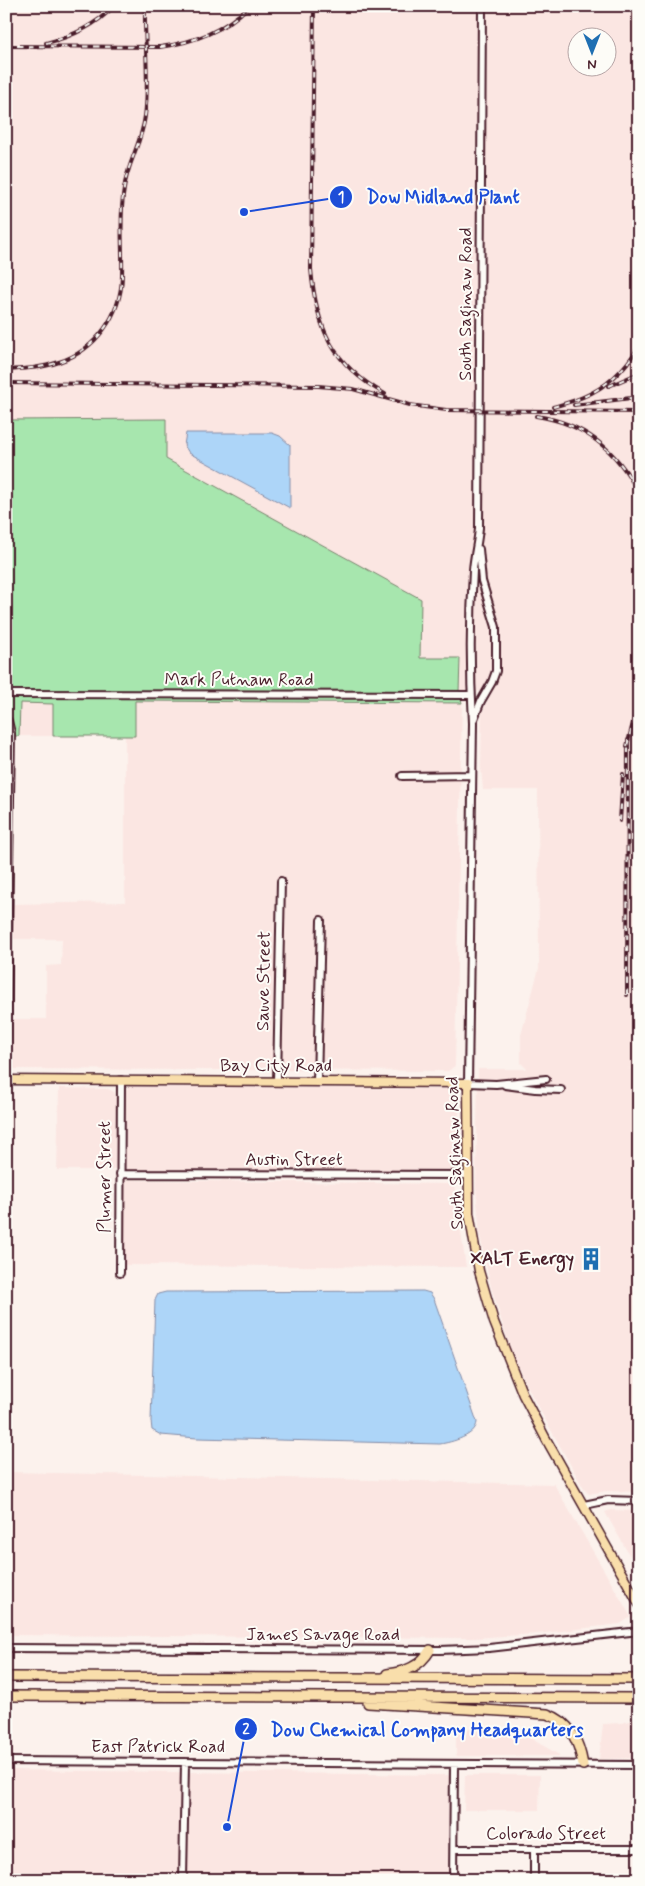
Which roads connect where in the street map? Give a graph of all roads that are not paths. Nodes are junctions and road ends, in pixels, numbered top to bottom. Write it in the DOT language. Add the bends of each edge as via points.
graph roads {
  1 [pos="482,6"];
  2 [pos="478,542"];
  3 [pos="6,694"];
  4 [pos="471,695"];
  5 [pos="8,721"];
  6 [pos="473,723"];
  7 [pos="472,775"];
  8 [pos="402,776"];
  9 [pos="281,881"];
  10 [pos="320,920"];
  11 [pos="6,1065"];
  12 [pos="546,1079"];
  13 [pos="6,1080"];
  14 [pos="121,1080"];
  15 [pos="277,1081"];
  16 [pos="317,1082"];
  17 [pos="468,1083"];
  18 [pos="496,1084"];
  19 [pos="561,1090"];
  20 [pos="120,1174"];
  21 [pos="468,1176"];
  22 [pos="120,1273"];
  23 [pos="639,1501"];
  24 [pos="584,1505"];
  25 [pos="639,1604"];
  26 [pos="639,1631"];
  27 [pos="6,1648"];
  28 [pos="430,1650"];
  29 [pos="6,1677"];
  30 [pos="350,1679"];
  31 [pos="639,1679"];
  32 [pos="6,1696"];
  33 [pos="276,1697"];
  34 [pos="639,1698"];
  35 [pos="6,1761"];
  36 [pos="185,1762"];
  37 [pos="454,1765"];
  38 [pos="583,1765"];
  39 [pos="639,1765"];
  40 [pos="639,1848"];
  41 [pos="454,1849"];
  42 [pos="534,1849"];
  43 [pos="183,1880"];
  44 [pos="453,1880"];
  45 [pos="534,1880"];
  1 -- 2 [label="street, South Saginaw Road"];
  2 -- 4 [label="street, South Saginaw Road" via="473,568"];
  2 -- 6 [label="street, South Saginaw Road" via="482,581 496,627 496,672"];
  3 -- 4 [label="street, Mark Putnam Road"];
  4 -- 6 [label="street, South Saginaw Road"];
  5 -- 11 [label="street" via="11,732"];
  6 -- 7 [label="street, South Saginaw Road"];
  7 -- 8 [label="street"];
  7 -- 17 [label="street, South Saginaw Road"];
  9 -- 15 [label="street, Sauve Street"];
  10 -- 16 [label="street"];
  12 -- 18 [label="street, Bay City Road"];
  13 -- 14 [label="main road, Bay City Road"];
  14 -- 15 [label="main road, Bay City Road"];
  14 -- 20 [label="street, Plumer Street"];
  15 -- 16 [label="main road, Bay City Road"];
  16 -- 17 [label="main road, Bay City Road"];
  17 -- 18 [label="street, Bay City Road"];
  17 -- 21 [label="main road, South Saginaw Road"];
  18 -- 19 [label="street"];
  20 -- 21 [label="street, Austin Street"];
  20 -- 22 [label="street, Plumer Street"];
  21 -- 24 [label="main road, South Saginaw Road" via="473,1240 494,1322 523,1395"];
  23 -- 24 [label="street" via="608,1500"];
  24 -- 25 [label="main road, South Saginaw Road"];
  26 -- 28 [label="street, James Savage Road" via="489,1648"];
  27 -- 28 [label="street, James Savage Road"];
  28 -- 30 [label="highway" via="424,1660 406,1672"];
  29 -- 30 [label="highway"];
  30 -- 31 [label="highway"];
  32 -- 33 [label="highway"];
  33 -- 34 [label="highway"];
  33 -- 38 [label="highway" via="547,1714 572,1732"];
  35 -- 36 [label="street, East Patrick Road"];
  36 -- 37 [label="street, East Patrick Road"];
  36 -- 43 [label="street"];
  37 -- 38 [label="street, East Patrick Road"];
  37 -- 41 [label="street"];
  38 -- 39 [label="street, East Patrick Road"];
  40 -- 42 [label="street, Colorado Street"];
  41 -- 42 [label="street, Colorado Street"];
  41 -- 44 [label="street"];
  42 -- 45 [label="street"];
}
